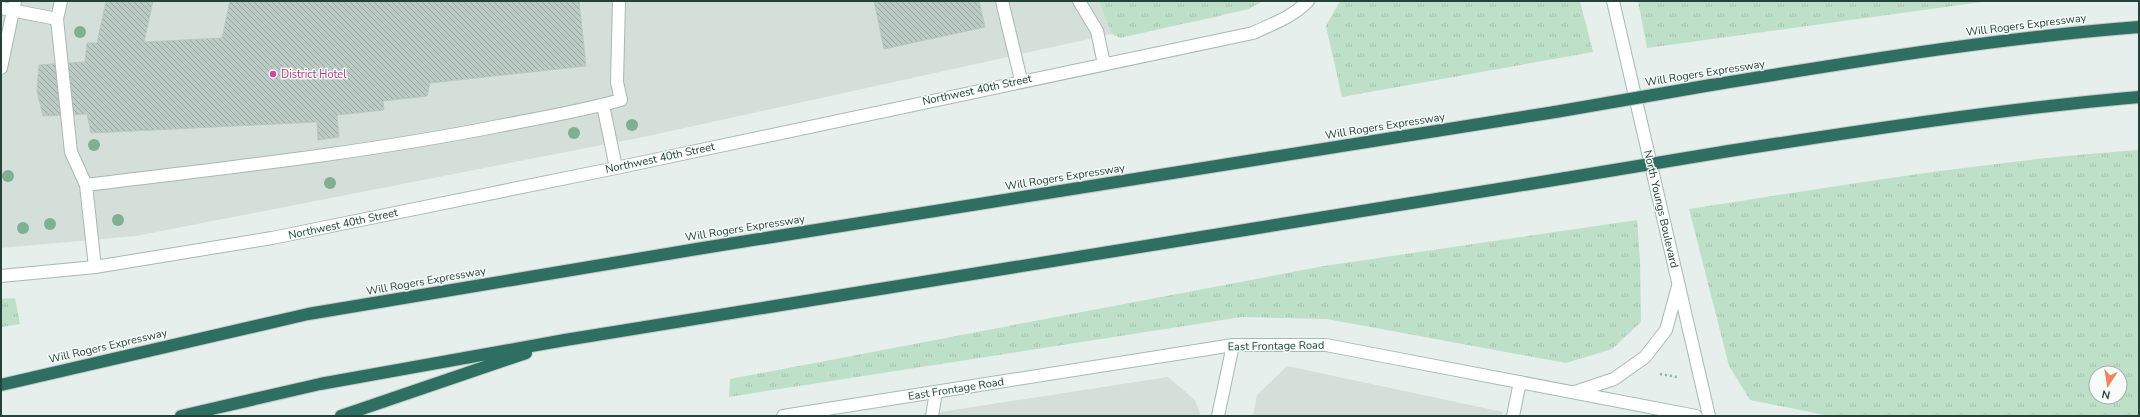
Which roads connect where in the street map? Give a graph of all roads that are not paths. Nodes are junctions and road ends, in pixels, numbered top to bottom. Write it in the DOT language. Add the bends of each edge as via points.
graph roads {
  1 [pos="61,1"];
  2 [pos="619,1"];
  3 [pos="1002,1"];
  4 [pos="1079,1"];
  5 [pos="1308,1"];
  6 [pos="1613,1"];
  7 [pos="9,6"];
  8 [pos="57,19"];
  9 [pos="2139,27"];
  10 [pos="1104,64"];
  11 [pos="1,68"];
  12 [pos="1021,80"];
  13 [pos="2139,96"];
  14 [pos="603,105"];
  15 [pos="616,168"];
  16 [pos="86,185"];
  17 [pos="95,267"];
  18 [pos="1,276"];
  19 [pos="1679,284"];
  20 [pos="565,340"];
  21 [pos="1233,345"];
  22 [pos="18,380"];
  23 [pos="1,381"];
  24 [pos="1520,382"];
  25 [pos="1,384"];
  26 [pos="936,392"];
  27 [pos="1574,392"];
  28 [pos="181,416"];
  29 [pos="341,416"];
  30 [pos="783,416"];
  31 [pos="932,416"];
  32 [pos="1218,416"];
  33 [pos="1513,416"];
  34 [pos="1696,416"];
  35 [pos="1709,416"];
  1 -- 8 [label="main road"];
  2 -- 14 [label="main road" via="617,82 621,100"];
  3 -- 12 [label="main road"];
  4 -- 10 [label="main road" via="1097,31"];
  5 -- 10 [label="main road, Northwest 40th Street" via="1279,22 1253,33"];
  6 -- 19 [label="main road, North Youngs Boulevard"];
  7 -- 8 [label="main road"];
  7 -- 11 [label="main road"];
  8 -- 16 [label="main road" via="72,152"];
  9 -- 22 [label="highway, Will Rogers Expressway, bridge" via="2054,33 1855,62 703,248 308,314"];
  10 -- 12 [label="main road, Northwest 40th Street"];
  12 -- 15 [label="main road, Northwest 40th Street"];
  13 -- 20 [label="highway, bridge" via="1904,124 1729,151"];
  14 -- 15 [label="main road"];
  14 -- 16 [label="main road" via="426,140 324,156"];
  15 -- 17 [label="main road, Northwest 40th Street" via="272,238"];
  16 -- 17 [label="main road"];
  17 -- 18 [label="main road, Northwest 40th Street"];
  19 -- 27 [label="main road" via="1666,330 1645,357 1614,379"];
  19 -- 35 [label="main road, North Youngs Boulevard"];
  20 -- 28 [label="highway" via="320,384"];
  20 -- 29 [label="highway"];
  21 -- 24 [label="main road, East Frontage Road" via="1326,345"];
  21 -- 26 [label="main road, East Frontage Road"];
  21 -- 32 [label="main road"];
  22 -- 23 [label="highway"];
  22 -- 25 [label="highway, Will Rogers Expressway"];
  24 -- 27 [label="main road, East Frontage Road"];
  24 -- 33 [label="main road"];
  26 -- 30 [label="main road, East Frontage Road"];
  26 -- 31 [label="main road"];
  27 -- 34 [label="main road, East Frontage Road"];
}
